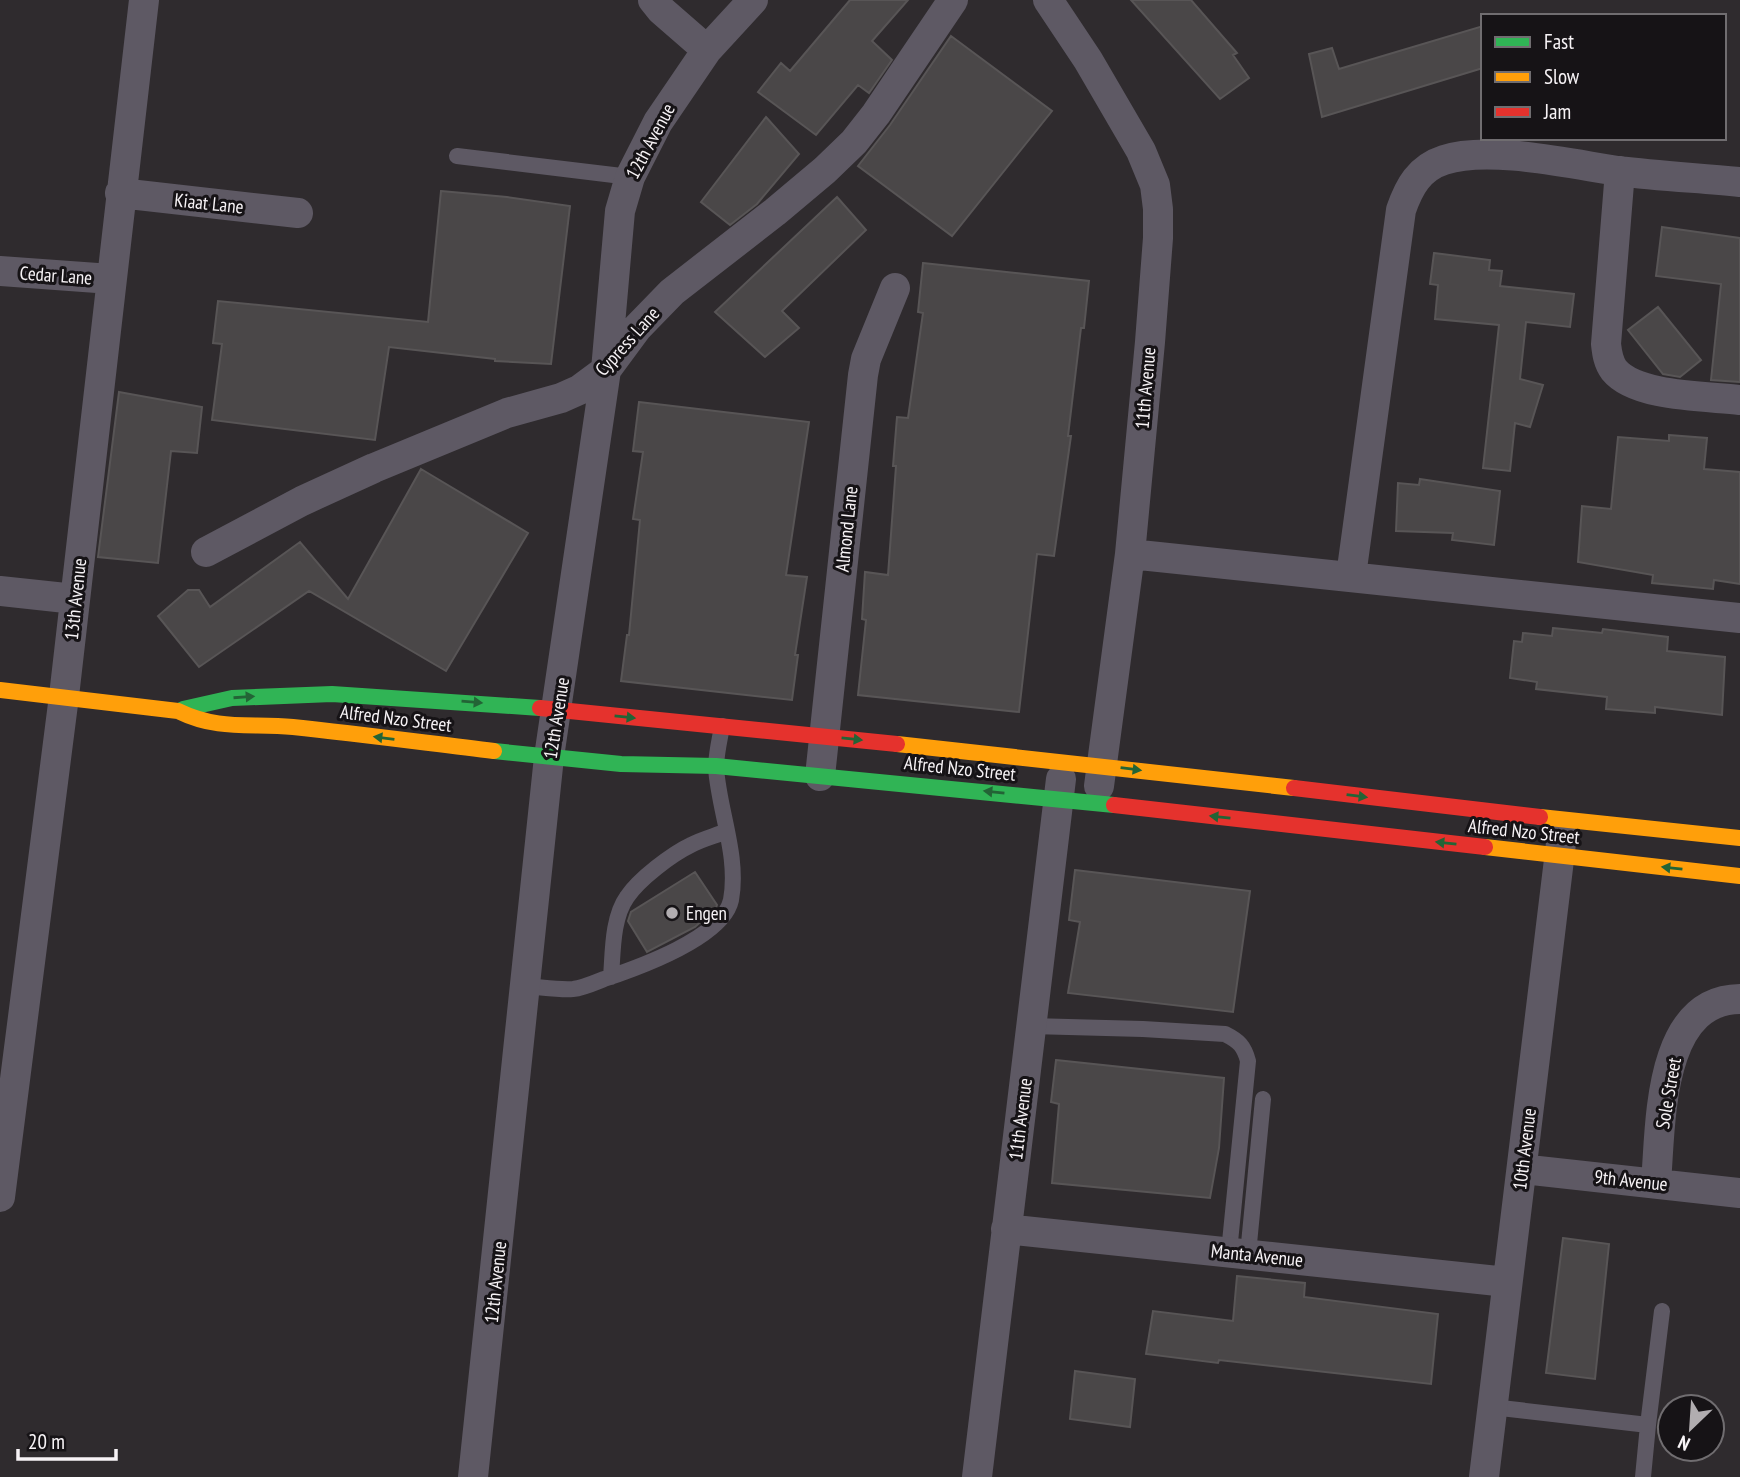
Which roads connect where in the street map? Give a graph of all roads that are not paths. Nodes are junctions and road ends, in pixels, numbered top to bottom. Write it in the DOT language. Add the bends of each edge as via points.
graph roads {
  1 [pos="144,0"];
  2 [pos="653,0"];
  3 [pos="753,0"];
  4 [pos="953,0"];
  5 [pos="1048,0"];
  6 [pos="707,50"];
  7 [pos="457,156"];
  8 [pos="1620,171"];
  9 [pos="630,177"];
  10 [pos="1740,182"];
  11 [pos="120,193"];
  12 [pos="298,213"];
  13 [pos="0,271"];
  14 [pos="111,279"];
  15 [pos="895,288"];
  16 [pos="606,370"];
  17 [pos="1740,400"];
  18 [pos="206,552"];
  19 [pos="1130,554"];
  20 [pos="1351,576"];
  21 [pos="0,592"];
  22 [pos="75,599"];
  23 [pos="1740,618"];
  24 [pos="0,690"];
  25 [pos="64,696"];
  26 [pos="557,709"];
  27 [pos="178,711"];
  28 [pos="722,726"];
  29 [pos="824,736"];
  30 [pos="549,757"];
  31 [pos="1063,761"];
  32 [pos="1101,765"];
  33 [pos="716,766"];
  34 [pos="820,776"];
  35 [pos="1058,799"];
  36 [pos="1098,803"];
  37 [pos="1564,820"];
  38 [pos="727,831"];
  39 [pos="1740,838"];
  40 [pos="1560,856"];
  41 [pos="1740,876"];
  42 [pos="611,977"];
  43 [pos="525,986"];
  44 [pos="1740,999"];
  45 [pos="1031,1026"];
  46 [pos="1263,1099"];
  47 [pos="1522,1169"];
  48 [pos="1656,1182"];
  49 [pos="1740,1193"];
  50 [pos="0,1197"];
  51 [pos="1006,1229"];
  52 [pos="1238,1253"];
  53 [pos="1507,1282"];
  54 [pos="1662,1311"];
  55 [pos="1492,1407"];
  56 [pos="1648,1425"];
  57 [pos="473,1477"];
  58 [pos="976,1477"];
  59 [pos="1484,1477"];
  60 [pos="1643,1477"];
  1 -- 11 [label="street, 13th Avenue"];
  2 -- 6 [label="street"];
  3 -- 6 [label="street, 12th Avenue"];
  4 -- 16 [label="street, Cypress Lane" via="854,142 775,212 672,292"];
  5 -- 19 [label="street, 11th Avenue" via="1117,106 1155,185 1158,238"];
  6 -- 9 [label="street, 12th Avenue" via="658,122"];
  7 -- 9 [label="lane"];
  8 -- 10 [label="street"];
  8 -- 17 [label="street" via="1608,359 1614,370 1637,386"];
  8 -- 20 [label="street" via="1467,154 1442,160 1421,172 1409,188 1401,210"];
  9 -- 16 [label="street, 12th Avenue" via="620,211"];
  11 -- 12 [label="street, Kiaat Lane"];
  11 -- 14 [label="street, 13th Avenue"];
  13 -- 14 [label="street, Cedar Lane"];
  14 -- 22 [label="street, 13th Avenue"];
  15 -- 29 [label="street, Almond Lane" via="863,375"];
  16 -- 18 [label="street, Cypress Lane" via="571,394 507,413 374,468"];
  16 -- 26 [label="street, 12th Avenue"];
  19 -- 20 [label="street"];
  19 -- 32 [label="street, 11th Avenue"];
  20 -- 23 [label="street"];
  21 -- 22 [label="street"];
  22 -- 25 [label="street, 13th Avenue"];
  24 -- 25 [label="street, Alfred Nzo Street"];
  25 -- 27 [label="street, Alfred Nzo Street"];
  25 -- 50 [label="street, 13th Avenue"];
  27 -- 26 [label="street, Alfred Nzo Street, one-way" via="233,698 320,694"];
  26 -- 28 [label="street, Alfred Nzo Street, one-way"];
  26 -- 30 [label="street, 12th Avenue"];
  30 -- 27 [label="street, Alfred Nzo Street, one-way" via="290,727 219,725"];
  28 -- 29 [label="street, Alfred Nzo Street"];
  28 -- 33 [label="lane"];
  29 -- 31 [label="street, Alfred Nzo Street, one-way"];
  29 -- 34 [label="street, Almond Lane"];
  30 -- 33 [label="street, Alfred Nzo Street"];
  30 -- 43 [label="street, 12th Avenue"];
  31 -- 32 [label="street, Alfred Nzo Street"];
  31 -- 35 [label="street, 11th Avenue"];
  32 -- 36 [label="street, 11th Avenue"];
  32 -- 37 [label="street, Alfred Nzo Street, one-way"];
  33 -- 34 [label="street, Alfred Nzo Street"];
  33 -- 38 [label="lane"];
  35 -- 34 [label="street, Alfred Nzo Street, one-way"];
  35 -- 36 [label="street, Alfred Nzo Street"];
  35 -- 45 [label="street, 11th Avenue"];
  40 -- 36 [label="street, Alfred Nzo Street, one-way"];
  37 -- 39 [label="street, Alfred Nzo Street"];
  37 -- 40 [label="street, 10th Avenue"];
  38 -- 42 [label="lane" via="690,845 627,897 615,939"];
  38 -- 42 [label="lane" via="733,884 726,914 661,959"];
  41 -- 40 [label="street, Alfred Nzo Street, one-way"];
  40 -- 47 [label="street, 10th Avenue"];
  42 -- 43 [label="lane" via="574,989"];
  43 -- 57 [label="street, 12th Avenue"];
  44 -- 48 [label="street, Sole Street" via="1711,1006 1681,1036 1665,1083"];
  45 -- 51 [label="street, 11th Avenue"];
  45 -- 52 [label="lane" via="1184,1031 1225,1034 1238,1040 1248,1061"];
  46 -- 52 [label="lane"];
  47 -- 48 [label="street, 9th Avenue"];
  47 -- 53 [label="street, 10th Avenue"];
  48 -- 49 [label="street, 9th Avenue"];
  51 -- 52 [label="street, Manta Avenue"];
  51 -- 58 [label="street, 11th Avenue"];
  52 -- 53 [label="street, Manta Avenue"];
  53 -- 55 [label="street, 10th Avenue"];
  54 -- 56 [label="lane"];
  55 -- 56 [label="lane"];
  55 -- 59 [label="street, 10th Avenue"];
  56 -- 60 [label="lane"];
}
